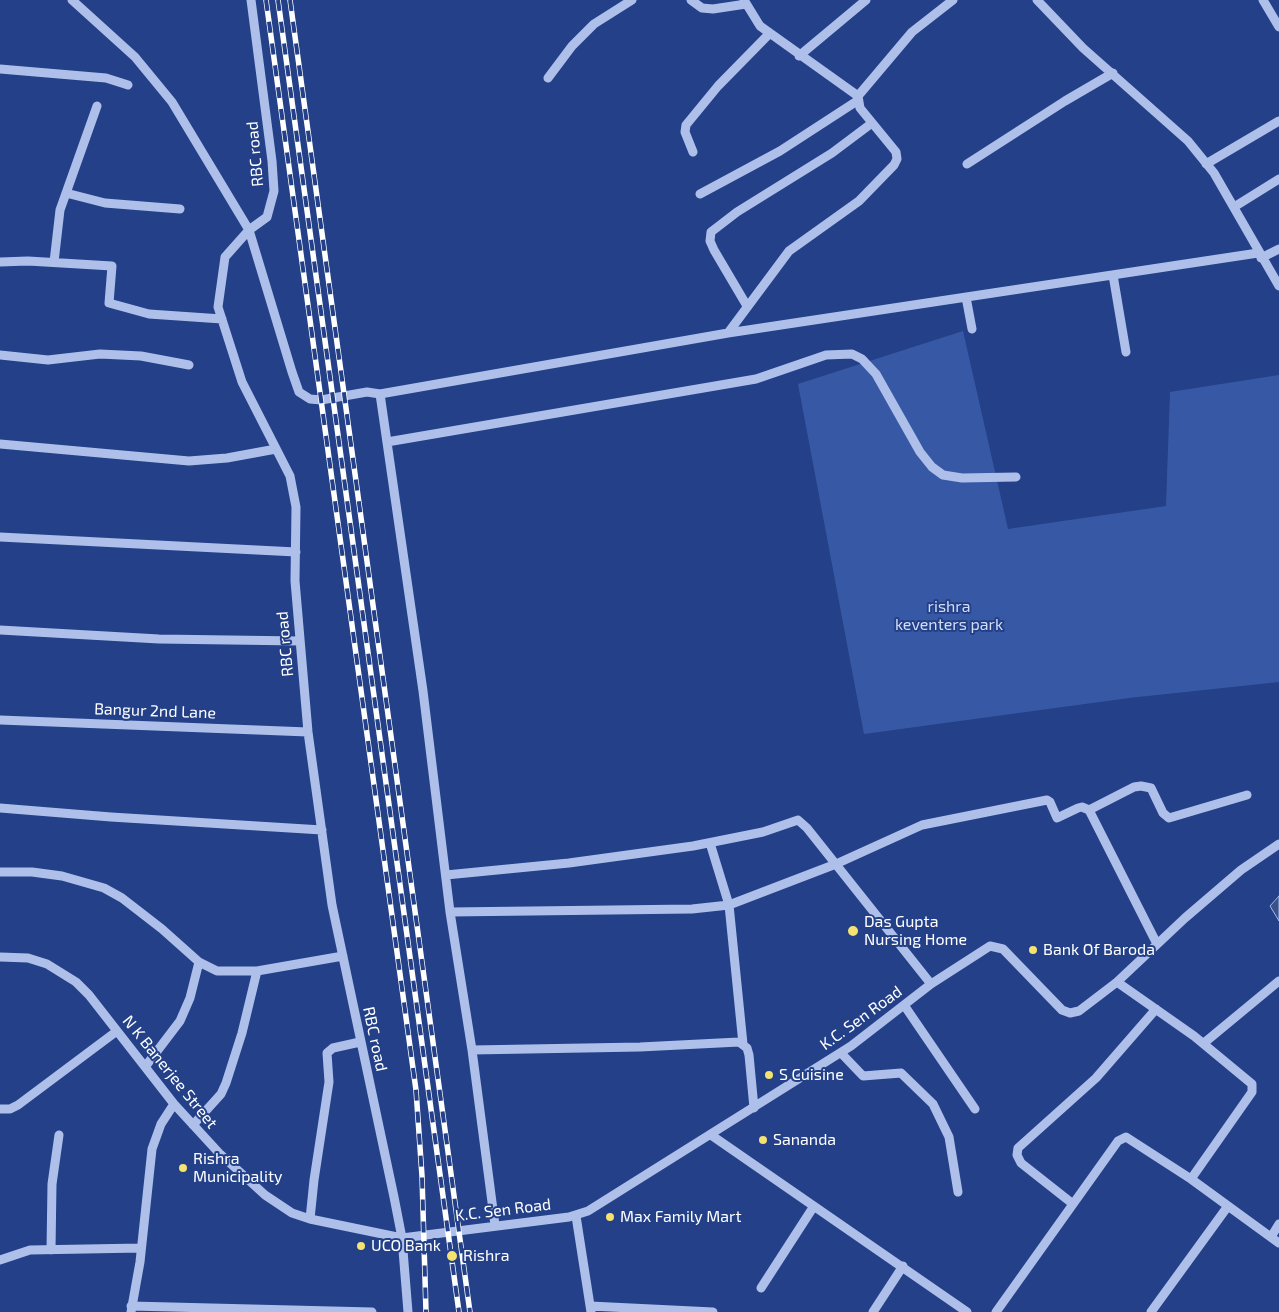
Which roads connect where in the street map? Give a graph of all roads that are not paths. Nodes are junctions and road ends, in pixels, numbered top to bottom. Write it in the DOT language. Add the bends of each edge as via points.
graph roads {
  1 [pos="72,0"];
  2 [pos="251,0"];
  3 [pos="632,0"];
  4 [pos="691,0"];
  5 [pos="866,0"];
  6 [pos="953,0"];
  7 [pos="1037,0"];
  8 [pos="1263,0"];
  9 [pos="745,2"];
  10 [pos="1279,28"];
  11 [pos="770,33"];
  12 [pos="799,56"];
  13 [pos="0,69"];
  14 [pos="1112,73"];
  15 [pos="548,78"];
  16 [pos="128,85"];
  17 [pos="857,99"];
  18 [pos="97,106"];
  19 [pos="1279,121"];
  20 [pos="872,123"];
  21 [pos="693,152"];
  22 [pos="967,164"];
  23 [pos="1206,164"];
  24 [pos="1279,179"];
  25 [pos="66,193"];
  26 [pos="700,194"];
  27 [pos="1234,207"];
  28 [pos="180,209"];
  29 [pos="250,230"];
  30 [pos="1279,249"];
  31 [pos="1260,256"];
  32 [pos="0,262"];
  33 [pos="54,262"];
  34 [pos="1113,275"];
  35 [pos="1279,286"];
  36 [pos="966,297"];
  37 [pos="747,306"];
  38 [pos="222,319"];
  39 [pos="972,329"];
  40 [pos="728,333"];
  41 [pos="1126,352"];
  42 [pos="0,355"];
  43 [pos="190,365"];
  44 [pos="380,394"];
  45 [pos="387,442"];
  46 [pos="0,444"];
  47 [pos="276,449"];
  48 [pos="1016,477"];
  49 [pos="0,537"];
  50 [pos="296,552"];
  51 [pos="0,630"];
  52 [pos="300,641"];
  53 [pos="0,720"];
  54 [pos="308,732"];
  55 [pos="1248,795"];
  56 [pos="0,808"];
  57 [pos="1089,810"];
  58 [pos="322,830"];
  59 [pos="710,843"];
  60 [pos="1279,844"];
  61 [pos="836,864"];
  62 [pos="0,872"];
  63 [pos="446,875"];
  64 [pos="729,905"];
  65 [pos="450,912"];
  66 [pos="1157,944"];
  67 [pos="343,956"];
  68 [pos="0,957"];
  69 [pos="199,962"];
  70 [pos="257,970"];
  71 [pos="1279,981"];
  72 [pos="1117,982"];
  73 [pos="931,984"];
  74 [pos="904,1005"];
  75 [pos="1156,1009"];
  76 [pos="117,1031"];
  77 [pos="360,1042"];
  78 [pos="1204,1043"];
  79 [pos="743,1044"];
  80 [pos="472,1050"];
  81 [pos="841,1052"];
  82 [pos="145,1067"];
  83 [pos="174,1104"];
  84 [pos="754,1108"];
  85 [pos="0,1109"];
  86 [pos="975,1109"];
  87 [pos="193,1125"];
  88 [pos="59,1135"];
  89 [pos="710,1135"];
  90 [pos="1191,1179"];
  91 [pos="958,1192"];
  92 [pos="1073,1204"];
  93 [pos="814,1206"];
  94 [pos="1228,1206"];
  95 [pos="576,1216"];
  96 [pos="310,1219"];
  97 [pos="1279,1224"];
  98 [pos="495,1226"];
  99 [pos="402,1238"];
  100 [pos="1275,1240"];
  101 [pos="141,1248"];
  102 [pos="51,1250"];
  103 [pos="0,1260"];
  104 [pos="903,1266"];
  105 [pos="761,1288"];
  106 [pos="131,1309"];
  107 [pos="590,1309"];
  108 [pos="372,1312"];
  109 [pos="408,1312"];
  110 [pos="713,1312"];
  111 [pos="873,1312"];
  112 [pos="967,1312"];
  113 [pos="996,1312"];
  114 [pos="1151,1312"];
  1 -- 29 [label="street" via="135,57 172,102"];
  2 -- 29 [label="street, RBC road" via="274,191 267,217"];
  3 -- 15 [label="street" via="594,24"];
  4 -- 9 [label="street" via="702,8 713,9"];
  5 -- 12 [label="street"];
  6 -- 17 [label="street" via="912,32"];
  7 -- 14 [label="street"];
  8 -- 10 [label="street"];
  9 -- 11 [label="street" via="760,26"];
  11 -- 12 [label="street"];
  11 -- 21 [label="street" via="718,86 686,125 685,132"];
  12 -- 17 [label="street"];
  13 -- 16 [label="street" via="106,78"];
  14 -- 22 [label="street"];
  14 -- 23 [label="street" via="1176,130"];
  17 -- 20 [label="street"];
  17 -- 26 [label="street" via="780,151"];
  18 -- 25 [label="street"];
  19 -- 23 [label="street"];
  20 -- 37 [label="street" via="896,152 894,166 851,207 789,251"];
  20 -- 37 [label="street" via="711,232 714,250"];
  23 -- 27 [label="street"];
  24 -- 27 [label="street"];
  25 -- 28 [label="street" via="105,203"];
  25 -- 33 [label="street" via="60,210"];
  27 -- 31 [label="street"];
  29 -- 38 [label="street, RBC road" via="225,256 218,307"];
  29 -- 44 [label="street" via="299,392 310,399 321,400 367,392"];
  30 -- 31 [label="street"];
  31 -- 34 [label="street"];
  31 -- 35 [label="street"];
  32 -- 33 [label="street"];
  33 -- 38 [label="street" via="112,266 109,302 149,314"];
  34 -- 36 [label="street"];
  34 -- 41 [label="street"];
  36 -- 39 [label="street"];
  36 -- 40 [label="street"];
  37 -- 40 [label="street"];
  38 -- 47 [label="street, RBC road" via="242,382"];
  40 -- 44 [label="street"];
  42 -- 43 [label="street" via="48,360 100,354 141,356"];
  44 -- 45 [label="street"];
  45 -- 48 [label="street" via="756,379 826,355 852,354 862,359 876,374 920,452 932,467 943,475 962,478"];
  45 -- 63 [label="street"];
  46 -- 47 [label="street" via="189,461"];
  47 -- 50 [label="street, RBC road" via="290,476 296,507"];
  49 -- 50 [label="street"];
  50 -- 52 [label="street, RBC road"];
  51 -- 52 [label="street" via="160,639"];
  52 -- 54 [label="street, RBC road"];
  53 -- 54 [label="street, Bangur 2nd Lane"];
  54 -- 58 [label="street, RBC road"];
  55 -- 57 [label="street" via="1169,818 1163,813 1151,788 1141,786"];
  56 -- 58 [label="street"];
  57 -- 61 [label="street" via="1078,808 1057,818 1050,802 1044,800 950,818 922,825"];
  57 -- 66 [label="street"];
  58 -- 67 [label="street, RBC road"];
  59 -- 61 [label="street" via="763,832 798,820"];
  59 -- 63 [label="street" via="569,863"];
  59 -- 64 [label="street"];
  60 -- 66 [label="street, K.C. Sen Road" via="1241,870"];
  61 -- 64 [label="street"];
  61 -- 73 [label="street"];
  62 -- 69 [label="street" via="62,876 104,888 162,929"];
  63 -- 65 [label="street"];
  64 -- 65 [label="street"];
  64 -- 79 [label="street"];
  65 -- 80 [label="street"];
  66 -- 72 [label="street, K.C. Sen Road"];
  67 -- 70 [label="street"];
  67 -- 77 [label="street, RBC road"];
  68 -- 76 [label="street, N K Banerjee Street" via="28,958 63,972 89,994"];
  69 -- 70 [label="street" via="217,971"];
  69 -- 82 [label="street" via="180,1021"];
  70 -- 87 [label="street" via="226,1083 221,1094"];
  71 -- 78 [label="street"];
  72 -- 73 [label="street, K.C. Sen Road" via="1084,1008 1067,1012 1003,949 994,945"];
  72 -- 75 [label="street"];
  73 -- 74 [label="street, K.C. Sen Road"];
  74 -- 81 [label="street, K.C. Sen Road"];
  74 -- 86 [label="street"];
  75 -- 78 [label="street"];
  75 -- 92 [label="street" via="1096,1078 1018,1148 1021,1163"];
  76 -- 82 [label="street, N K Banerjee Street"];
  76 -- 85 [label="street" via="18,1105"];
  77 -- 96 [label="street" via="333,1048 327,1053 329,1082"];
  77 -- 99 [label="street, RBC road"];
  78 -- 90 [label="street" via="1249,1079 1253,1089"];
  79 -- 80 [label="street"];
  79 -- 84 [label="street" via="749,1055"];
  80 -- 98 [label="street"];
  81 -- 84 [label="street, K.C. Sen Road"];
  81 -- 91 [label="street" via="863,1076 901,1073 933,1104 949,1137"];
  82 -- 83 [label="street, N K Banerjee Street"];
  83 -- 87 [label="street, N K Banerjee Street"];
  83 -- 101 [label="street" via="160,1124 152,1149"];
  84 -- 89 [label="street, K.C. Sen Road"];
  87 -- 96 [label="street, N K Banerjee Street" via="250,1183 292,1213"];
  88 -- 102 [label="street" via="52,1184"];
  89 -- 93 [label="street"];
  89 -- 95 [label="street, K.C. Sen Road"];
  90 -- 92 [label="street" via="1126,1136 1118,1141"];
  90 -- 94 [label="street"];
  92 -- 113 [label="street"];
  93 -- 104 [label="street"];
  93 -- 105 [label="street"];
  94 -- 100 [label="street"];
  94 -- 114 [label="street"];
  95 -- 98 [label="street, K.C. Sen Road"];
  95 -- 107 [label="street"];
  96 -- 99 [label="street, N K Banerjee Street"];
  97 -- 100 [label="street"];
  98 -- 99 [label="street, K.C. Sen Road"];
  99 -- 109 [label="street, RBC road"];
  101 -- 102 [label="street"];
  101 -- 106 [label="street"];
  102 -- 103 [label="street" via="30,1250"];
  104 -- 111 [label="street"];
  104 -- 112 [label="street"];
  106 -- 108 [label="street"];
  107 -- 110 [label="street"];
}
